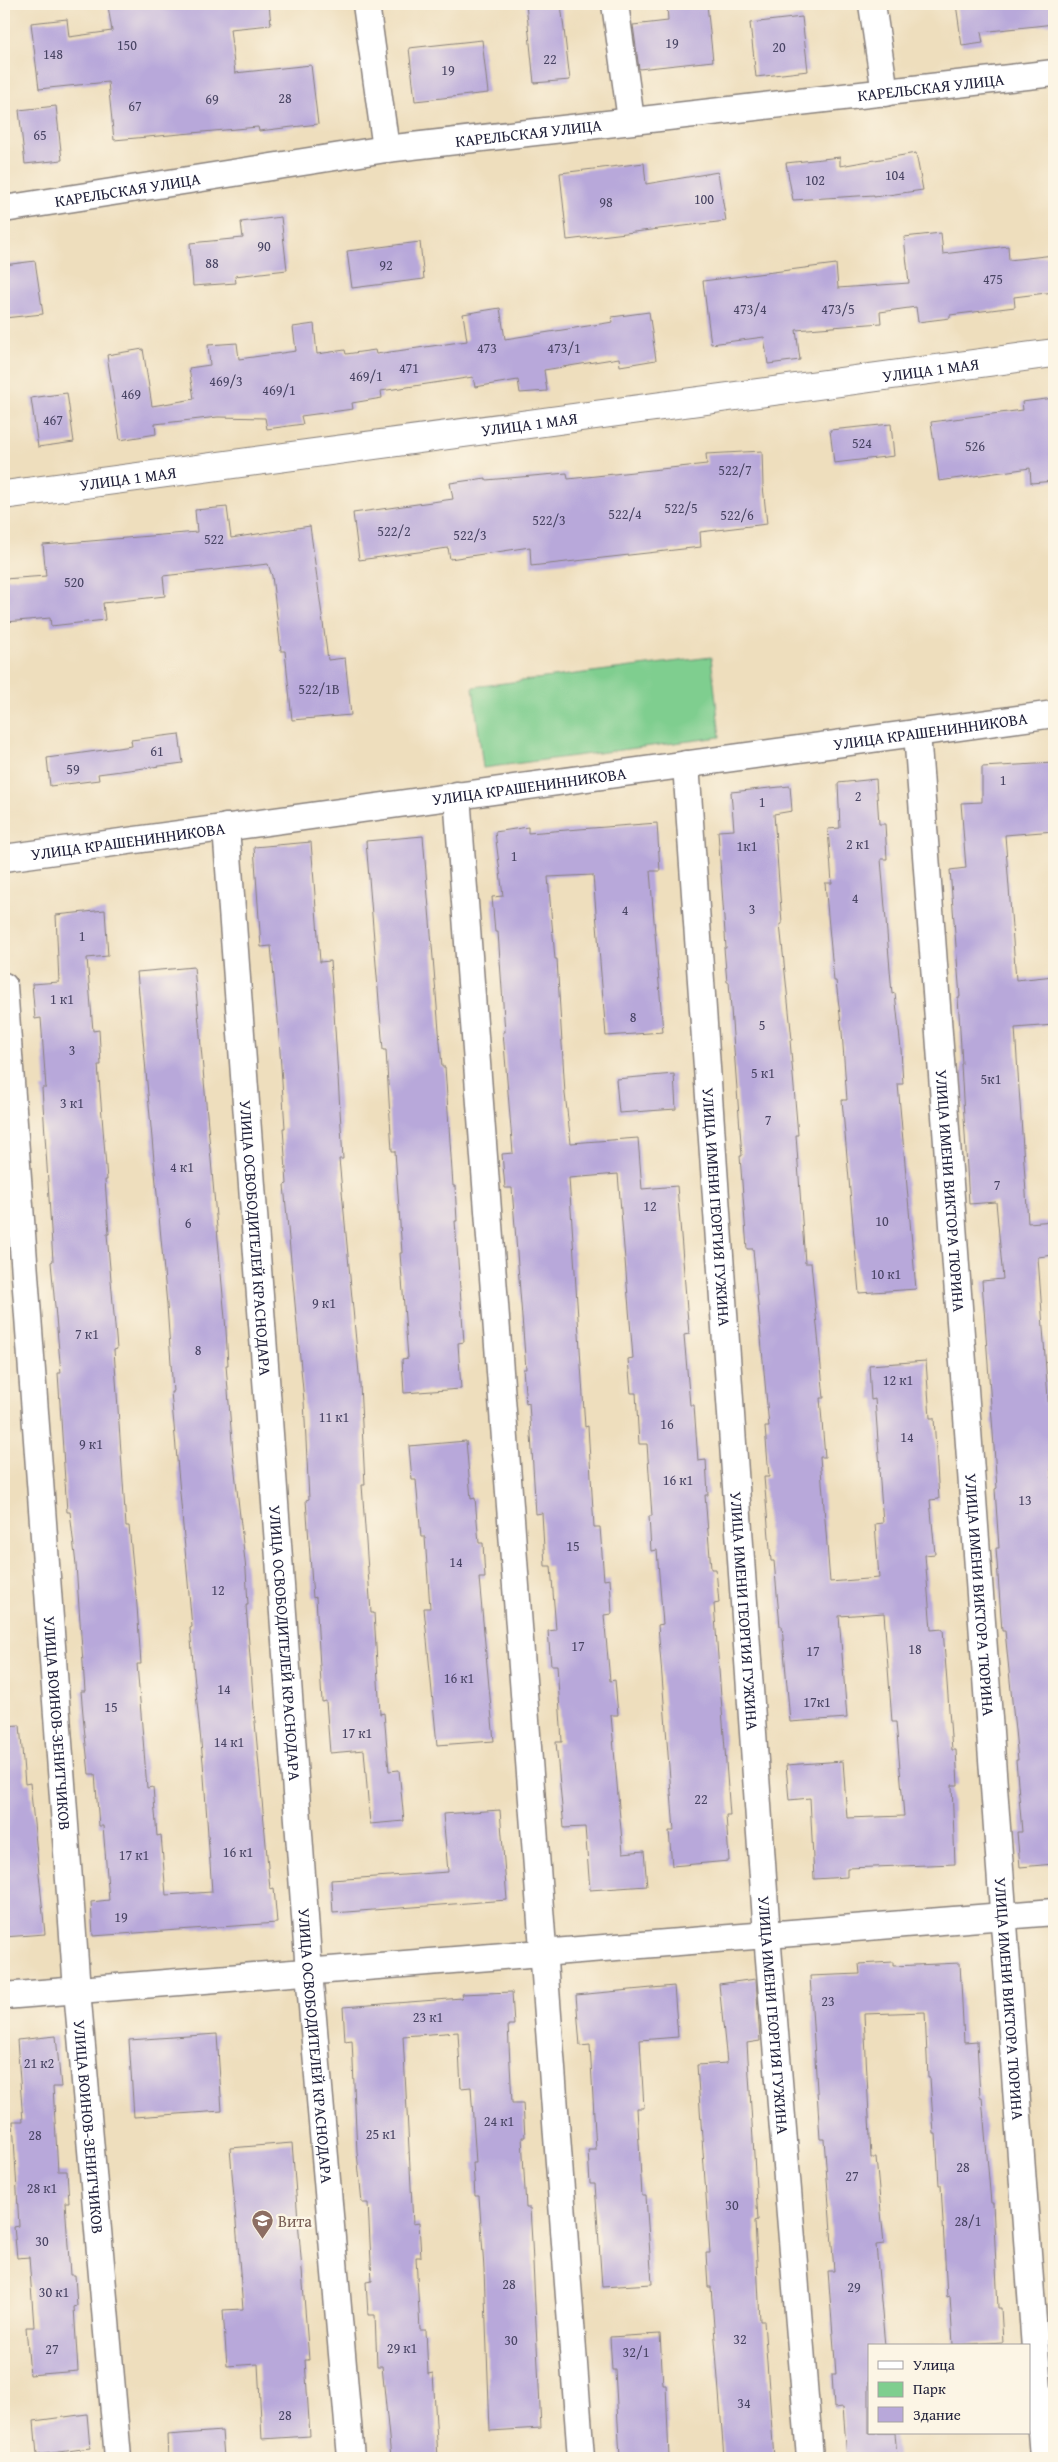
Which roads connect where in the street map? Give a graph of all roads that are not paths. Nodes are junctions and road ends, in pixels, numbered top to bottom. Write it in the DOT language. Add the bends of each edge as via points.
graph roads {
  1 [pos="366,4"];
  2 [pos="615,4"];
  3 [pos="872,4"];
  4 [pos="1054,73"];
  5 [pos="885,93"];
  6 [pos="631,120"];
  7 [pos="386,149"];
  8 [pos="4,210"];
  9 [pos="1054,353"];
  10 [pos="4,495"];
  11 [pos="1054,714"];
  12 [pos="917,732"];
  13 [pos="686,764"];
  14 [pos="457,795"];
  15 [pos="226,827"];
  16 [pos="4,858"];
  17 [pos="4,986"];
  18 [pos="1054,1912"];
  19 [pos="1003,1916"];
  20 [pos="767,1935"];
  21 [pos="542,1953"];
  22 [pos="309,1972"];
  23 [pos="77,1990"];
  24 [pos="4,1996"];
  25 [pos="118,2458"];
  26 [pos="351,2458"];
  27 [pos="581,2458"];
  28 [pos="810,2458"];
  29 [pos="1043,2458"];
  1 -- 7 [label="street"];
  2 -- 6 [label="street"];
  3 -- 5 [label="street"];
  4 -- 5 [label="street, КАРЕЛЬСКАЯ УЛИЦА"];
  5 -- 6 [label="street, КАРЕЛЬСКАЯ УЛИЦА"];
  6 -- 7 [label="street, КАРЕЛЬСКАЯ УЛИЦА"];
  7 -- 8 [label="street, КАРЕЛЬСКАЯ УЛИЦА"];
  9 -- 10 [label="street, УЛИЦА 1 МАЯ"];
  11 -- 12 [label="street, УЛИЦА КРАШЕНИННИКОВА"];
  12 -- 13 [label="street, УЛИЦА КРАШЕНИННИКОВА"];
  12 -- 19 [label="street, УЛИЦА ИМЕНИ ВИКТОРА ТЮРИНА"];
  13 -- 14 [label="street, УЛИЦА КРАШЕНИННИКОВА"];
  13 -- 20 [label="street, УЛИЦА ИМЕНИ ГЕОРГИЯ ГУЖИНА"];
  14 -- 15 [label="street, УЛИЦА КРАШЕНИННИКОВА"];
  14 -- 21 [label="street"];
  15 -- 16 [label="street, УЛИЦА КРАШЕНИННИКОВА"];
  15 -- 22 [label="street, УЛИЦА ОСВОБОДИТЕЛЕЙ КРАСНОДАРА"];
  17 -- 23 [label="street, УЛИЦА ВОИНОВ-ЗЕНИТЧИКОВ"];
  18 -- 19 [label="street"];
  19 -- 20 [label="street"];
  19 -- 29 [label="street, УЛИЦА ИМЕНИ ВИКТОРА ТЮРИНА"];
  20 -- 21 [label="street"];
  20 -- 28 [label="street, УЛИЦА ИМЕНИ ГЕОРГИЯ ГУЖИНА"];
  21 -- 22 [label="street"];
  21 -- 27 [label="street"];
  22 -- 23 [label="street"];
  22 -- 26 [label="street, УЛИЦА ОСВОБОДИТЕЛЕЙ КРАСНОДАРА"];
  23 -- 24 [label="street"];
  23 -- 25 [label="street, УЛИЦА ВОИНОВ-ЗЕНИТЧИКОВ"];
}
